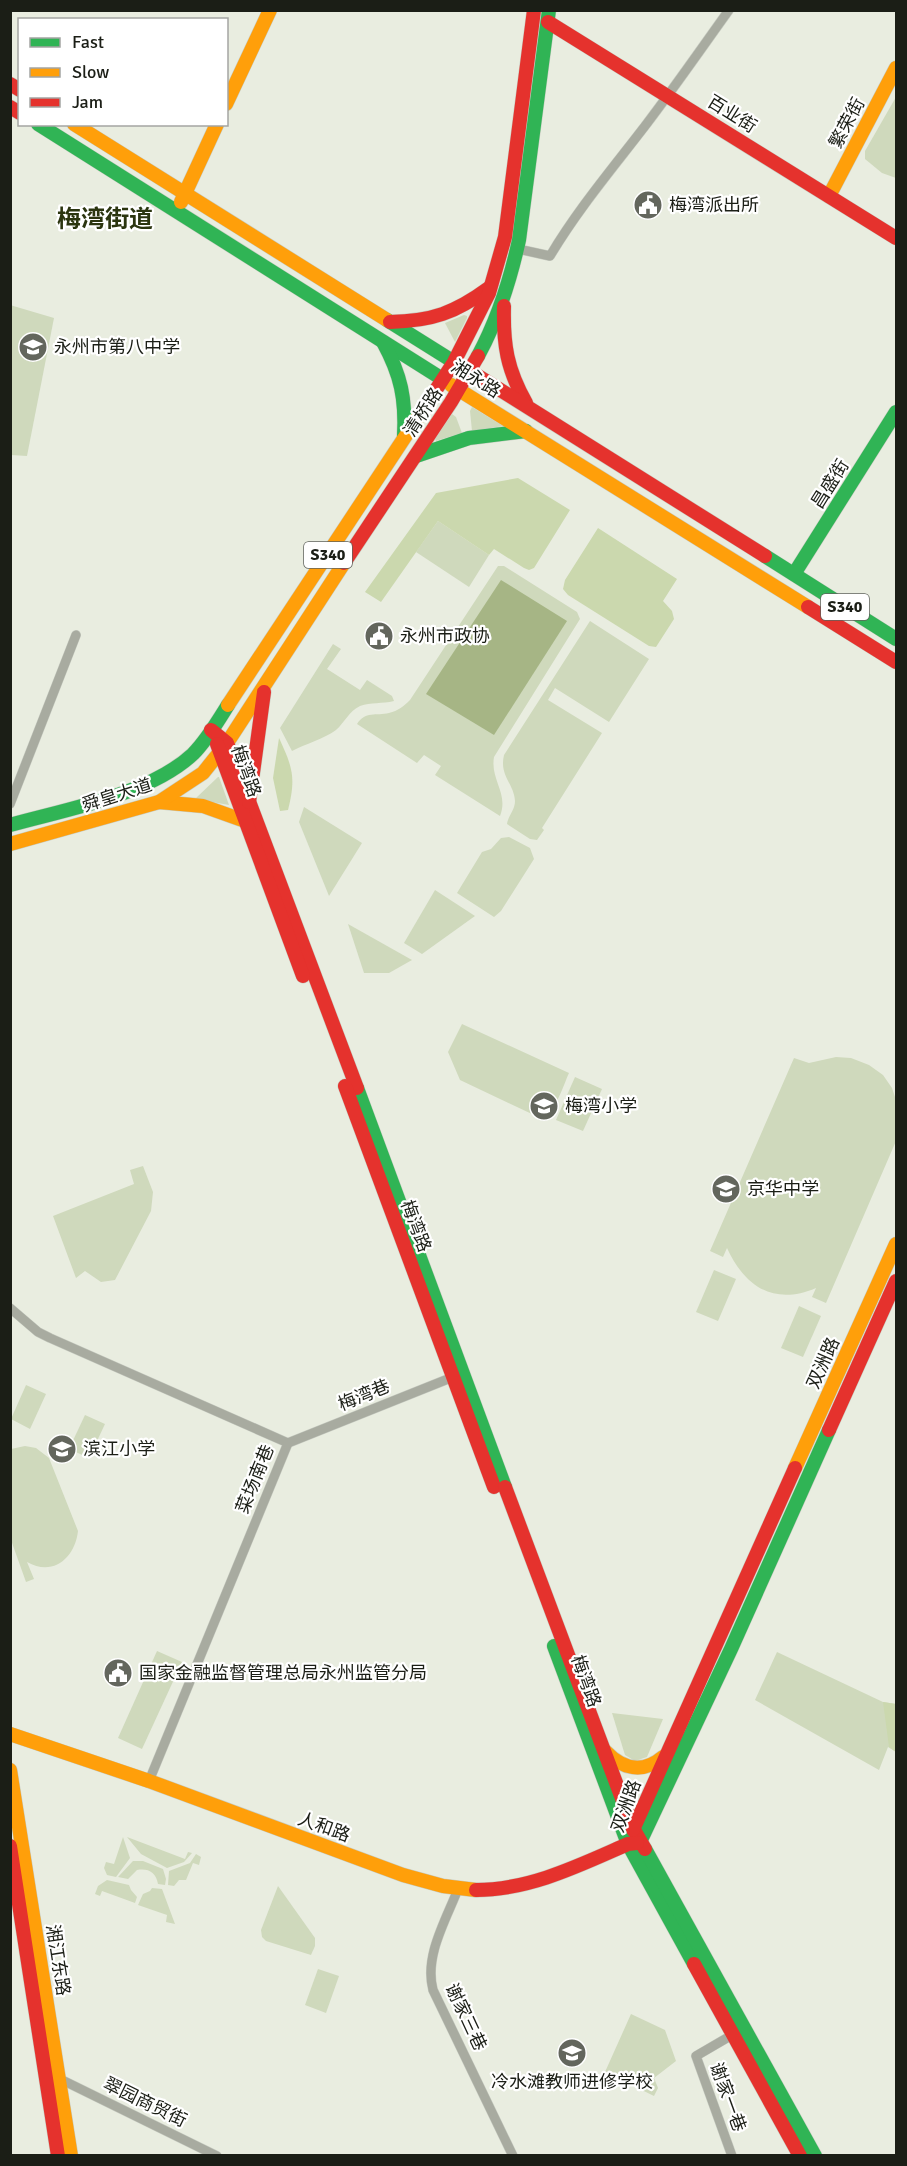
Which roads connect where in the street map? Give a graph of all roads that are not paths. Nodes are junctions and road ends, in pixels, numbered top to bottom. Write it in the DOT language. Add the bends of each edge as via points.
graph roads {
  1 [pos="270,10"];
  2 [pos="729,10"];
  3 [pos="532,12"];
  4 [pos="549,16"];
  5 [pos="897,68"];
  6 [pos="668,96"];
  7 [pos="228,100"];
  8 [pos="41,126"];
  9 [pos="77,126"];
  10 [pos="216,126"];
  11 [pos="184,195"];
  12 [pos="829,196"];
  13 [pos="176,212"];
  14 [pos="897,238"];
  15 [pos="518,249"];
  16 [pos="490,290"];
  17 [pos="504,300"];
  18 [pos="390,321"];
  19 [pos="383,342"];
  20 [pos="454,362"];
  21 [pos="470,371"];
  22 [pos="444,380"];
  23 [pos="459,389"];
  24 [pos="529,408"];
  25 [pos="897,412"];
  26 [pos="526,431"];
  27 [pos="402,441"];
  28 [pos="415,456"];
  29 [pos="794,574"];
  30 [pos="76,635"];
  31 [pos="897,639"];
  32 [pos="897,662"];
  33 [pos="265,685"];
  34 [pos="212,730"];
  35 [pos="224,748"];
  36 [pos="159,802"];
  37 [pos="10,804"];
  38 [pos="247,811"];
  39 [pos="10,825"];
  40 [pos="10,844"];
  41 [pos="897,1244"];
  42 [pos="897,1281"];
  43 [pos="10,1308"];
  44 [pos="453,1377"];
  45 [pos="288,1443"];
  46 [pos="685,1713"];
  47 [pos="698,1720"];
  48 [pos="10,1734"];
  49 [pos="602,1748"];
  50 [pos="667,1754"];
  51 [pos="10,1770"];
  52 [pos="149,1781"];
  53 [pos="633,1828"];
  54 [pos="634,1843"];
  55 [pos="10,1846"];
  56 [pos="458,1889"];
  57 [pos="732,2034"];
  58 [pos="58,2078"];
  59 [pos="58,2156"];
  60 [pos="71,2156"];
  61 [pos="217,2156"];
  62 [pos="513,2156"];
  63 [pos="732,2156"];
  64 [pos="800,2156"];
  65 [pos="815,2156"];
  1 -- 7 [label="main road"];
  2 -- 6 [label="street"];
  3 -- 16 [label="main road, 清桥路" via="505,237"];
  4 -- 6 [label="main road, 百业街"];
  4 -- 15 [label="main road, 清桥路"];
  5 -- 12 [label="main road, 繁荣街"];
  6 -- 12 [label="main road, 百业街"];
  6 -- 15 [label="street" via="599,182 550,256"];
  8 -- 13 [label="main road, 湘永路"];
  9 -- 11 [label="main road, 湘永路"];
  10 -- 11 [label="main road"];
  11 -- 13 [label="main road"];
  11 -- 18 [label="main road, 湘永路"];
  12 -- 14 [label="main road, 百业街"];
  13 -- 19 [label="main road, 湘永路"];
  15 -- 17 [label="main road, 清桥路"];
  16 -- 17 [label="main road"];
  16 -- 18 [label="main road" via="445,317 420,322"];
  16 -- 20 [label="main road, 清桥路"];
  17 -- 21 [label="main road, 清桥路"];
  17 -- 24 [label="main road" via="502,338 506,365"];
  18 -- 20 [label="main road, 湘永路"];
  19 -- 22 [label="main road, 湘永路"];
  19 -- 27 [label="main road" via="398,368 403,389 406,409"];
  20 -- 21 [label="main road, 湘永路 / S340"];
  20 -- 22 [label="main road, 清桥路 / S340"];
  21 -- 23 [label="main road, 清桥路"];
  21 -- 24 [label="main road, 湘永路 / S340"];
  22 -- 23 [label="main road, 湘永路"];
  22 -- 27 [label="main road, 清桥路 / S340"];
  23 -- 26 [label="main road, 湘永路"];
  23 -- 28 [label="main road, 清桥路"];
  24 -- 29 [label="main road, 湘永路 / S340"];
  25 -- 29 [label="main road, 昌盛街"];
  26 -- 28 [label="main road" via="467,437"];
  26 -- 32 [label="main road, 湘永路 / S340"];
  27 -- 28 [label="main road"];
  27 -- 34 [label="main road, 清桥路 / S340"];
  28 -- 33 [label="main road, 清桥路 / S340"];
  29 -- 31 [label="main road, 湘永路 / S340"];
  30 -- 37 [label="street"];
  33 -- 35 [label="main road, 清桥路 / S340"];
  33 -- 38 [label="main road"];
  34 -- 35 [label="main road, 梅湾路"];
  34 -- 39 [label="main road, 舜皇大道 / S340" via="195,752 154,781"];
  35 -- 36 [label="main road, 舜皇大道 / S340" via="203,773"];
  35 -- 38 [label="main road, 梅湾路"];
  36 -- 38 [label="main road"];
  36 -- 40 [label="main road, 舜皇大道 / S340"];
  38 -- 44 [label="main road, 梅湾路"];
  38 -- 49 [label="main road, 梅湾路"];
  41 -- 46 [label="main road, 双洲路"];
  42 -- 47 [label="main road, 双洲路"];
  43 -- 45 [label="street, 菜场南巷" via="50,1338"];
  44 -- 45 [label="street, 梅湾巷"];
  44 -- 54 [label="main road, 梅湾路"];
  45 -- 52 [label="street, 菜场南巷"];
  46 -- 47 [label="main road"];
  46 -- 50 [label="main road, 双洲路"];
  47 -- 54 [label="main road, 双洲路"];
  48 -- 52 [label="main road, 人和路"];
  49 -- 50 [label="main road" via="614,1760 633,1769 653,1766"];
  49 -- 53 [label="main road, 梅湾路"];
  50 -- 53 [label="main road, 双洲路"];
  51 -- 58 [label="main road, 湘江东路"];
  52 -- 56 [label="main road, 人和路" via="403,1875"];
  53 -- 54 [label="main road, 双洲路"];
  54 -- 56 [label="main road, 人和路" via="518,1884 487,1890"];
  54 -- 57 [label="main road, 梅湾路"];
  54 -- 65 [label="main road, 梅湾路"];
  55 -- 59 [label="main road, 湘江东路"];
  56 -- 62 [label="street, 谢家三巷" via="432,1956 430,1978"];
  57 -- 63 [label="street, 谢家一巷" via="696,2056"];
  57 -- 64 [label="main road, 梅湾路"];
  58 -- 60 [label="main road, 湘江东路"];
  58 -- 61 [label="street, 翠园商贸街"];
}
